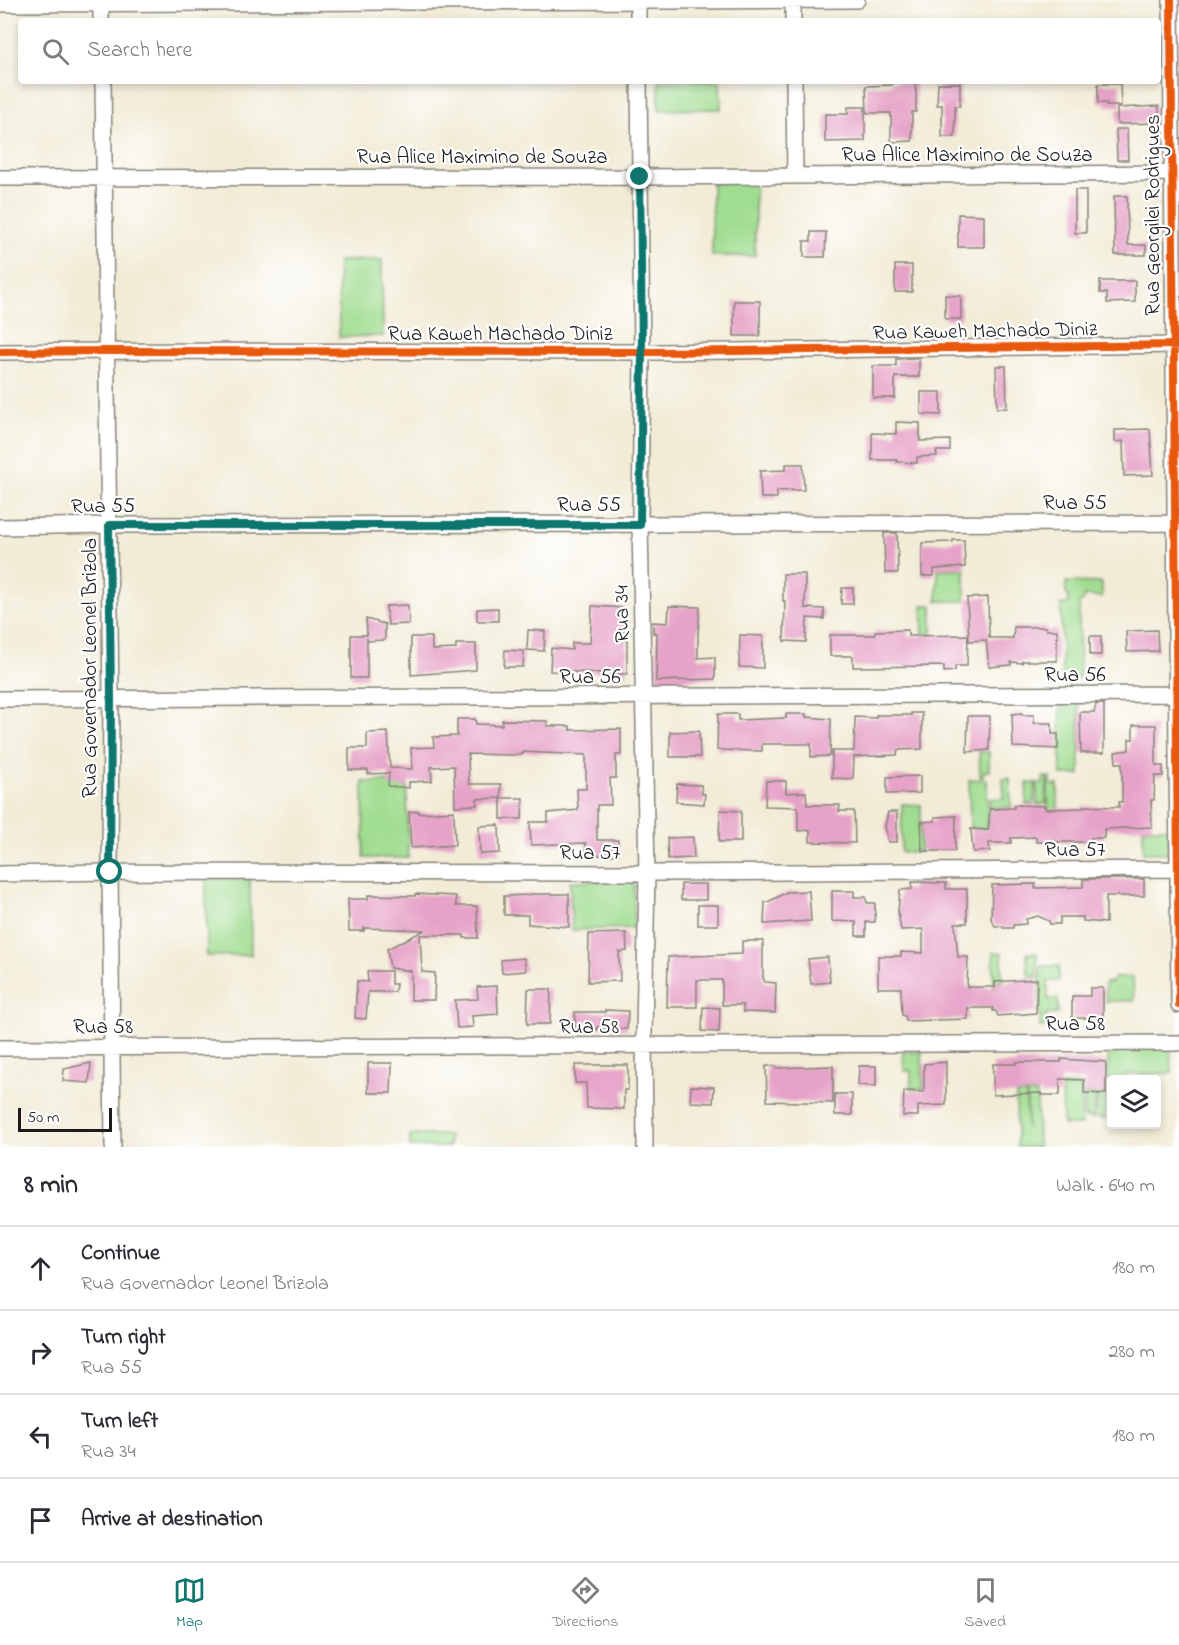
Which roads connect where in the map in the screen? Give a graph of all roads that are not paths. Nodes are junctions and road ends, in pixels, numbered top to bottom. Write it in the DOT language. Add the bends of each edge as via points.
graph roads {
  1 [pos="858,0"];
  2 [pos="1171,0"];
  3 [pos="638,1"];
  4 [pos="793,1"];
  5 [pos="101,2"];
  6 [pos="0,4"];
  7 [pos="101,18"];
  8 [pos="638,18"];
  9 [pos="793,18"];
  10 [pos="103,84"];
  11 [pos="639,84"];
  12 [pos="794,84"];
  13 [pos="1176,173"];
  14 [pos="105,176"];
  15 [pos="795,176"];
  16 [pos="0,177"];
  17 [pos="640,177"];
  18 [pos="1176,345"];
  19 [pos="105,351"];
  20 [pos="642,351"];
  21 [pos="0,352"];
  22 [pos="1177,523"];
  23 [pos="109,525"];
  24 [pos="640,525"];
  25 [pos="0,527"];
  26 [pos="1178,694"];
  27 [pos="111,697"];
  28 [pos="644,697"];
  29 [pos="0,699"];
  30 [pos="1179,869"];
  31 [pos="110,872"];
  32 [pos="646,873"];
  33 [pos="0,874"];
  34 [pos="1179,1005"];
  35 [pos="1179,1043"];
  36 [pos="112,1047"];
  37 [pos="645,1047"];
  38 [pos="0,1048"];
  39 [pos="113,1147"];
  40 [pos="645,1147"];
  1 -- 4 [label="street"];
  2 -- 13 [label="street, Rua Georgilei Rodrigues"];
  3 -- 4 [label="street"];
  3 -- 5 [label="street"];
  3 -- 8 [label="street"];
  4 -- 9 [label="street"];
  5 -- 6 [label="street"];
  5 -- 7 [label="street"];
  10 -- 14 [label="street, Rua Governador Leonel Brizola"];
  11 -- 17 [label="street, Rua 34"];
  12 -- 15 [label="street"];
  13 -- 15 [label="street, Rua Alice Maximino de Souza"];
  13 -- 18 [label="street, Rua Georgilei Rodrigues"];
  14 -- 16 [label="street, Rua Alice Maximino de Souza"];
  14 -- 17 [label="street, Rua Alice Maximino de Souza"];
  14 -- 19 [label="street, Rua Governador Leonel Brizola"];
  15 -- 17 [label="street, Rua Alice Maximino de Souza"];
  17 -- 20 [label="street, Rua 34"];
  18 -- 20 [label="street, Rua Kaweh Machado Diniz"];
  18 -- 22 [label="street, Rua Georgilei Rodrigues"];
  19 -- 20 [label="street, Rua Kaweh Machado Diniz"];
  19 -- 21 [label="street, Rua Kaweh Machado Diniz"];
  19 -- 23 [label="street, Rua Governador Leonel Brizola"];
  20 -- 24 [label="street, Rua 34"];
  22 -- 24 [label="street, Rua 55"];
  22 -- 26 [label="street, Rua Georgilei Rodrigues"];
  23 -- 24 [label="street, Rua 55"];
  23 -- 25 [label="street, Rua 55"];
  23 -- 27 [label="street, Rua Governador Leonel Brizola"];
  24 -- 28 [label="street, Rua 34"];
  26 -- 28 [label="street, Rua 56"];
  26 -- 30 [label="street, Rua Georgilei Rodrigues"];
  27 -- 28 [label="street, Rua 56"];
  27 -- 29 [label="street, Rua 56"];
  27 -- 31 [label="street, Rua Governador Leonel Brizola"];
  28 -- 32 [label="street, Rua 34"];
  30 -- 32 [label="street, Rua 57"];
  30 -- 34 [label="street, Rua Georgilei Rodrigues"];
  31 -- 32 [label="street, Rua 57"];
  31 -- 33 [label="street, Rua 57"];
  31 -- 36 [label="street, Rua Governador Leonel Brizola"];
  32 -- 37 [label="street, Rua 34"];
  35 -- 37 [label="street, Rua 58"];
  36 -- 37 [label="street, Rua 58"];
  36 -- 38 [label="street, Rua 58"];
  36 -- 39 [label="street, Rua Governador Leonel Brizola"];
  37 -- 40 [label="street, Rua 34"];
}
